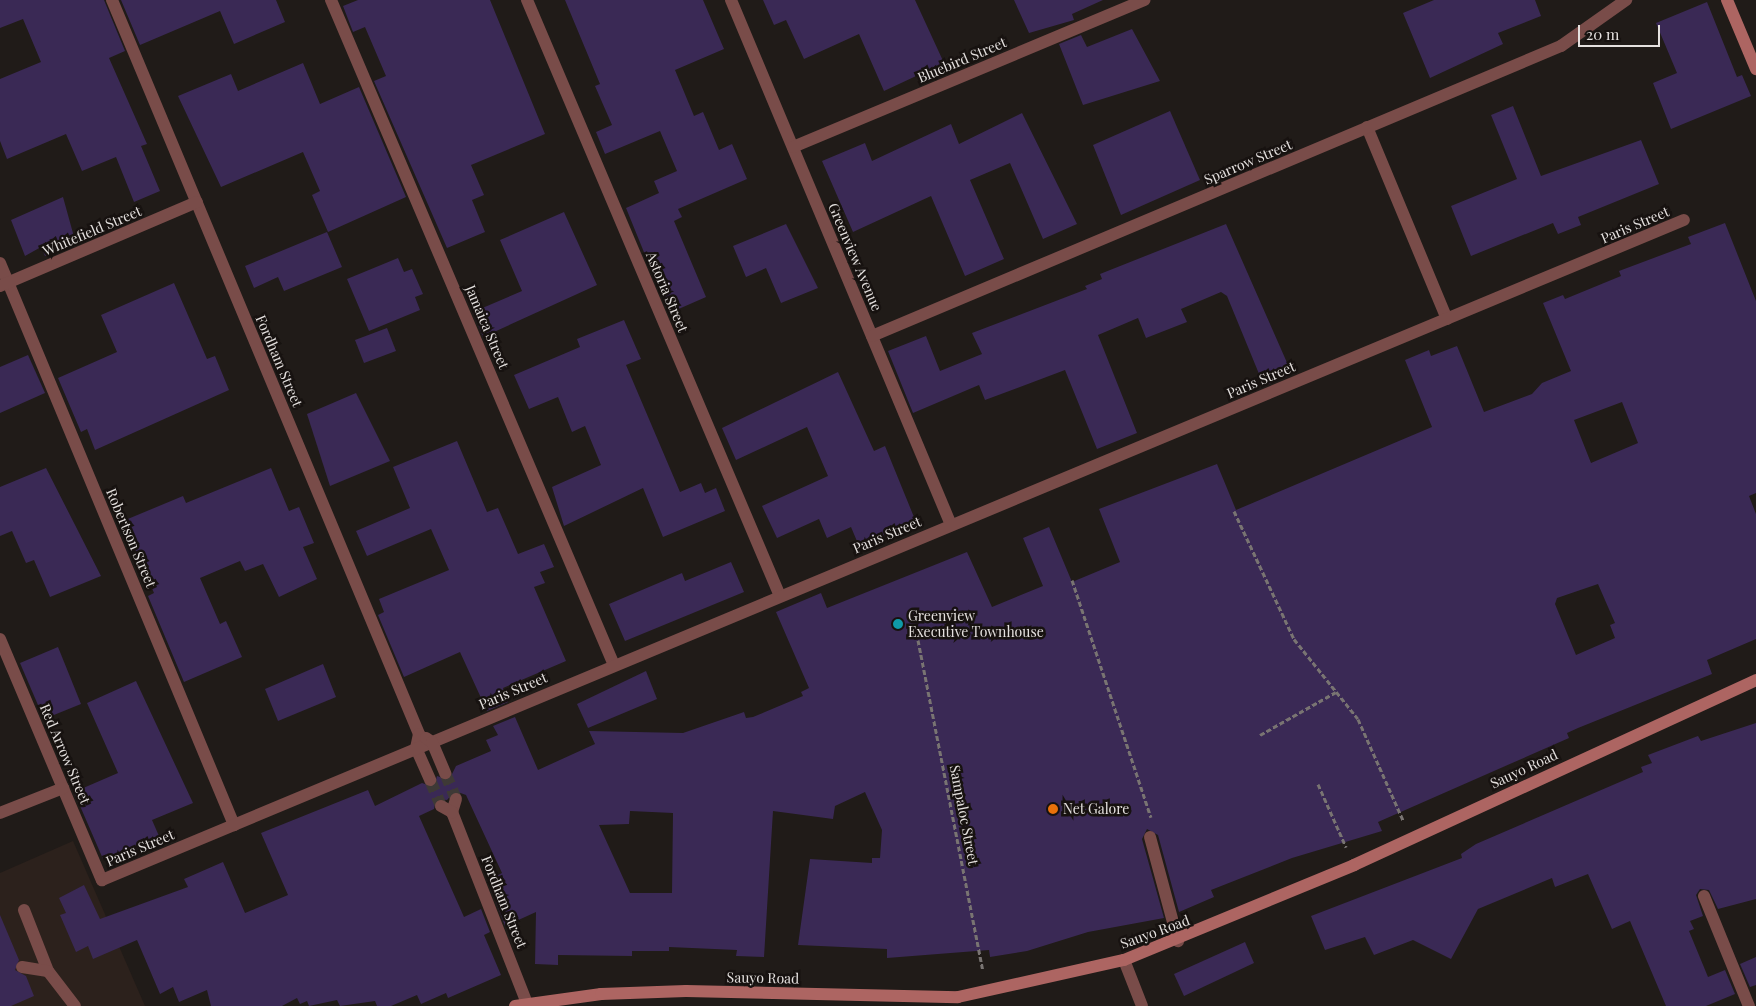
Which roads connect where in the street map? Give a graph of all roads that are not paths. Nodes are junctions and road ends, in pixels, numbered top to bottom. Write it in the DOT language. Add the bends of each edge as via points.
graph roads {
  1 [pos="112,0"];
  2 [pos="331,0"];
  3 [pos="527,0"];
  4 [pos="731,0"];
  5 [pos="1144,0"];
  6 [pos="1626,0"];
  7 [pos="1727,0"];
  8 [pos="1756,69"];
  9 [pos="1367,127"];
  10 [pos="793,147"];
  11 [pos="196,202"];
  12 [pos="1684,220"];
  13 [pos="0,264"];
  14 [pos="4,285"];
  15 [pos="1448,319"];
  16 [pos="872,336"];
  17 [pos="951,525"];
  18 [pos="780,596"];
  19 [pos="0,639"];
  20 [pos="614,665"];
  21 [pos="1756,680"];
  22 [pos="419,734"];
  23 [pos="432,742"];
  24 [pos="416,748"];
  25 [pos="445,773"];
  26 [pos="430,780"];
  27 [pos="63,788"];
  28 [pos="456,799"];
  29 [pos="441,806"];
  30 [pos="452,812"];
  31 [pos="0,813"];
  32 [pos="234,825"];
  33 [pos="1150,837"];
  34 [pos="102,880"];
  35 [pos="1704,896"];
  36 [pos="24,910"];
  37 [pos="1178,941"];
  38 [pos="1124,960"];
  39 [pos="22,967"];
  40 [pos="48,971"];
  41 [pos="523,1005"];
  42 [pos="75,1006"];
  43 [pos="1142,1006"];
  44 [pos="1749,1006"];
  1 -- 11 [label="street, Fordham Street"];
  2 -- 20 [label="street, Jamaica Street"];
  3 -- 18 [label="street, Astoria Street"];
  4 -- 10 [label="street, Greenview Avenue"];
  5 -- 10 [label="street, Bluebird Street"];
  6 -- 9 [label="street, Sparrow Street" via="1562,46"];
  7 -- 8 [label="main road"];
  9 -- 15 [label="street"];
  9 -- 16 [label="street, Sparrow Street"];
  10 -- 16 [label="street, Greenview Avenue"];
  11 -- 14 [label="street, Whitefield Street"];
  11 -- 22 [label="street, Fordham Street"];
  12 -- 15 [label="street, Paris Street"];
  13 -- 14 [label="street, Robertson Street"];
  14 -- 32 [label="street, Robertson Street"];
  15 -- 17 [label="street, Paris Street"];
  16 -- 17 [label="street, Greenview Avenue"];
  17 -- 18 [label="street, Paris Street"];
  18 -- 20 [label="street, Paris Street"];
  19 -- 27 [label="street, Red Arrow Street"];
  20 -- 23 [label="street, Paris Street"];
  21 -- 37 [label="main road, Sauyo Road" via="1354,865"];
  22 -- 23 [label="street"];
  22 -- 24 [label="street"];
  23 -- 24 [label="street, Paris Street"];
  23 -- 25 [label="street"];
  24 -- 26 [label="street"];
  24 -- 32 [label="street, Paris Street"];
  27 -- 31 [label="street"];
  27 -- 34 [label="street, Red Arrow Street"];
  28 -- 30 [label="street"];
  29 -- 30 [label="street"];
  30 -- 41 [label="street, Fordham Street"];
  32 -- 34 [label="street, Paris Street"];
  33 -- 37 [label="street"];
  35 -- 44 [label="street"];
  36 -- 40 [label="street"];
  37 -- 38 [label="main road, Sauyo Road"];
  38 -- 41 [label="main road, Sauyo Road" via="987,993 924,999 686,992 601,994"];
  38 -- 43 [label="street"];
  39 -- 40 [label="street"];
  40 -- 42 [label="street"];
}
